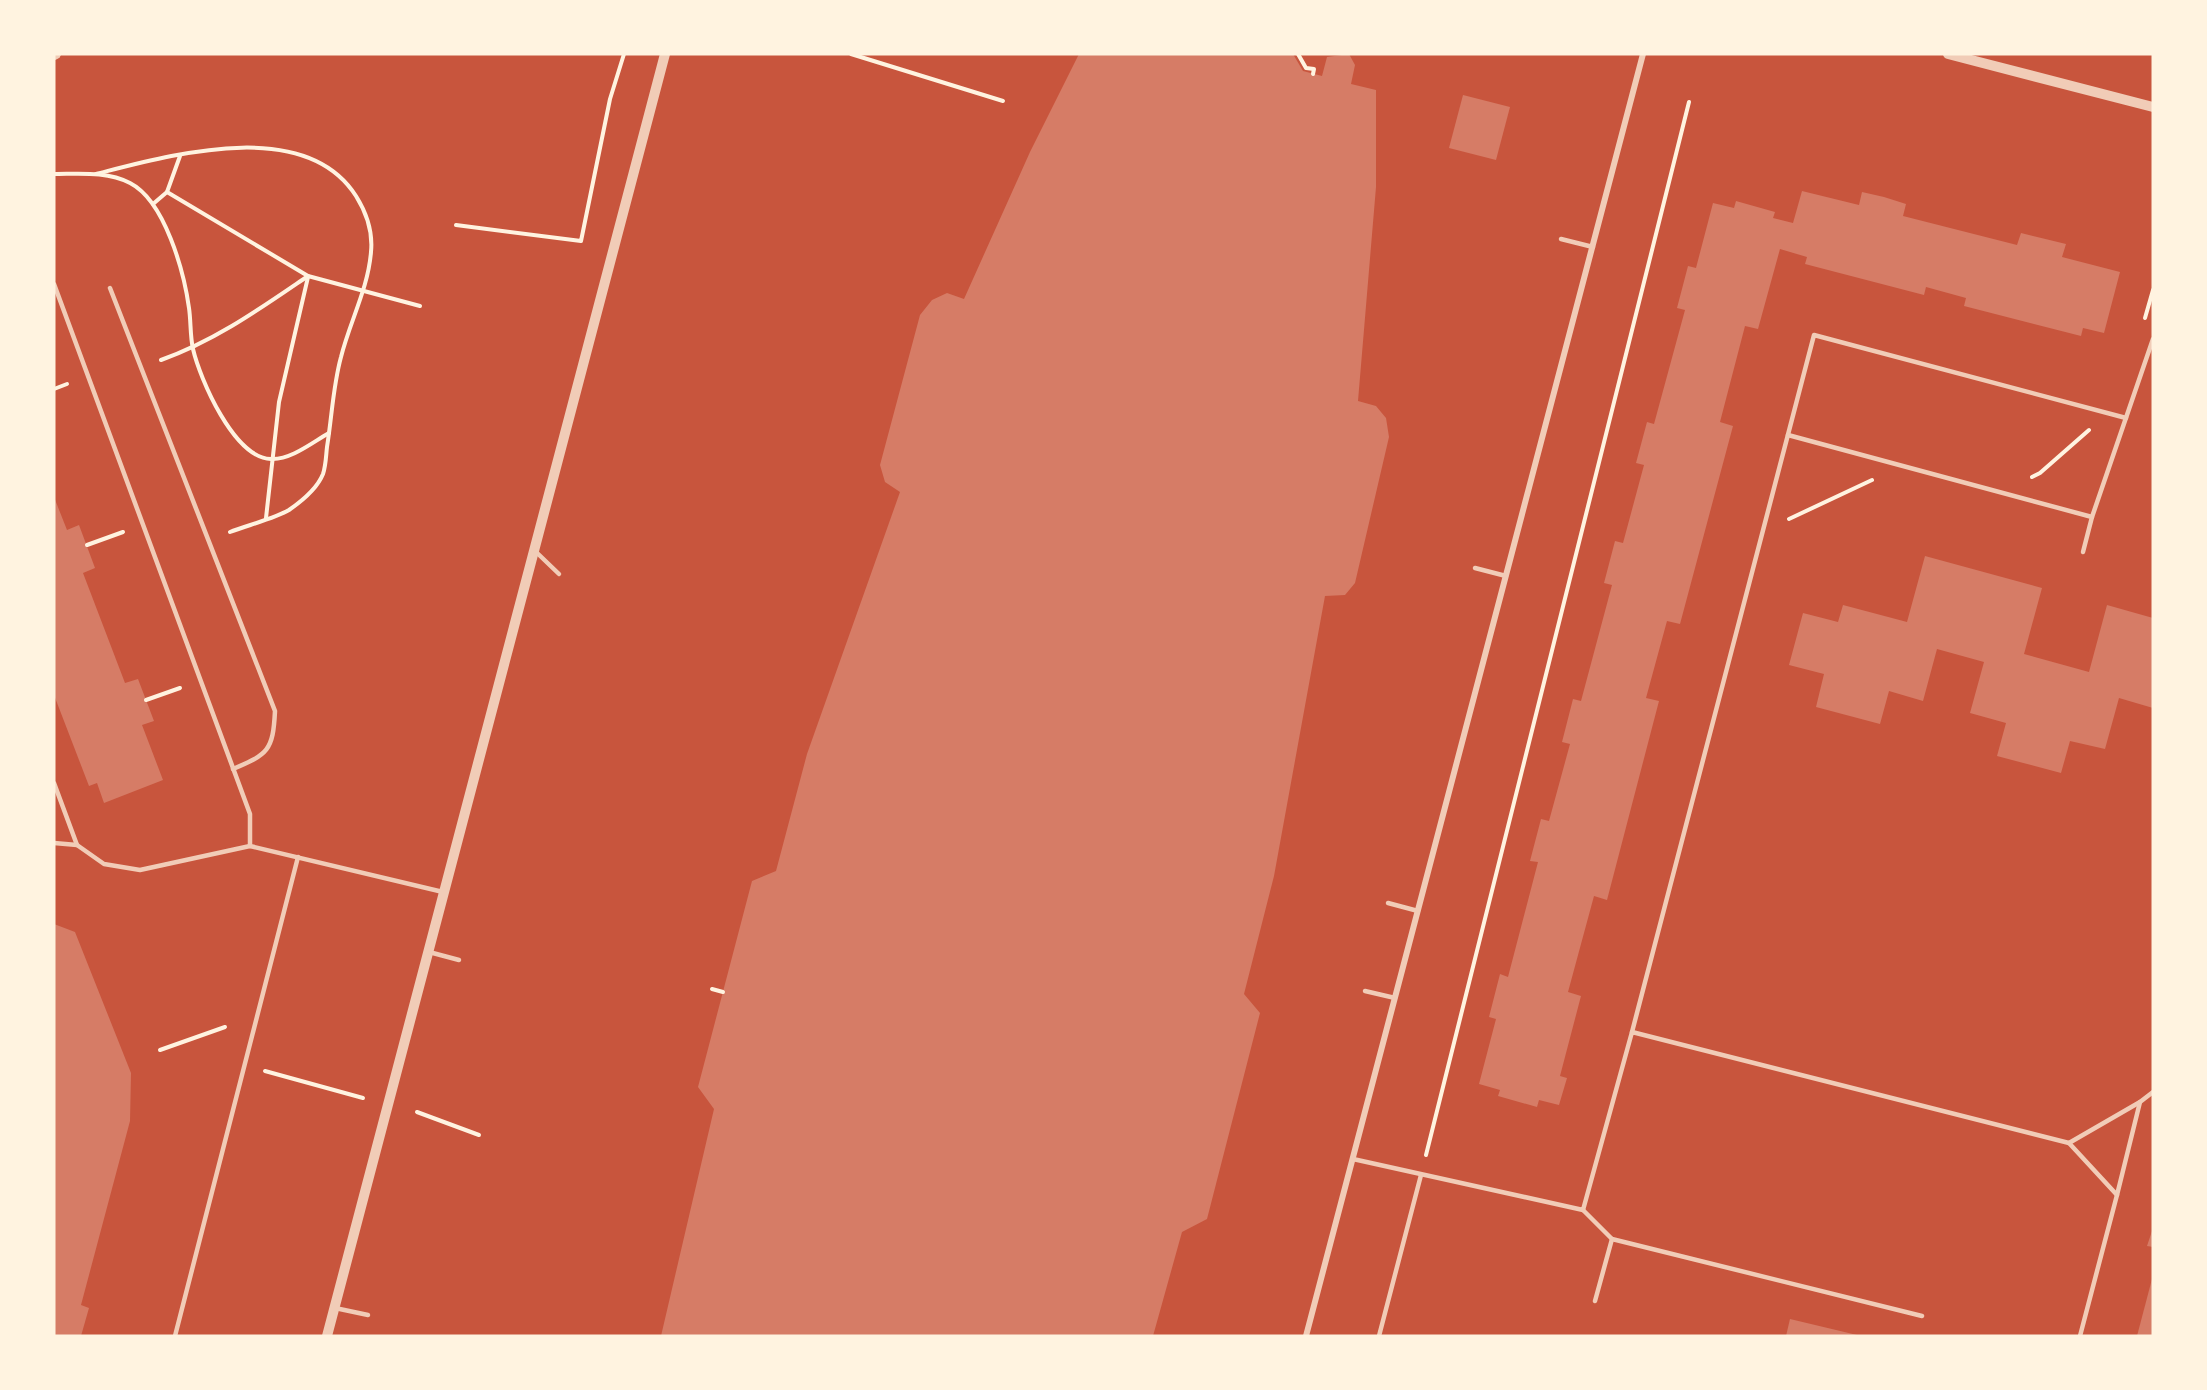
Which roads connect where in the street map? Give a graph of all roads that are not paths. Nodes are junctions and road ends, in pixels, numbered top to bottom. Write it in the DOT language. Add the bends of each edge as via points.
graph roads {
  1 [pos="665,54"];
  2 [pos="1643,54"];
  3 [pos="1948,54"];
  4 [pos="2153,107"];
  5 [pos="1561,238"];
  6 [pos="1593,247"];
  7 [pos="54,284"];
  8 [pos="110,288"];
  9 [pos="2153,339"];
  10 [pos="2126,418"];
  11 [pos="1788,435"];
  12 [pos="2092,517"];
  13 [pos="534,550"];
  14 [pos="2083,552"];
  15 [pos="1475,568"];
  16 [pos="559,574"];
  17 [pos="1506,576"];
  18 [pos="233,769"];
  19 [pos="54,783"];
  20 [pos="54,843"];
  21 [pos="77,845"];
  22 [pos="250,846"];
  23 [pos="298,857"];
  24 [pos="444,892"];
  25 [pos="1388,903"];
  26 [pos="1418,911"];
  27 [pos="429,952"];
  28 [pos="459,960"];
  29 [pos="1365,991"];
  30 [pos="1395,998"];
  31 [pos="1632,1032"];
  32 [pos="2153,1092"];
  33 [pos="2140,1102"];
  34 [pos="2069,1143"];
  35 [pos="1353,1159"];
  36 [pos="1421,1175"];
  37 [pos="2117,1195"];
  38 [pos="1583,1210"];
  39 [pos="1612,1239"];
  40 [pos="1595,1301"];
  41 [pos="335,1308"];
  42 [pos="368,1314"];
  43 [pos="1922,1316"];
  44 [pos="175,1336"];
  45 [pos="327,1336"];
  46 [pos="1306,1336"];
  47 [pos="1379,1336"];
  48 [pos="2080,1336"];
  1 -- 13 [label="street"];
  2 -- 6 [label="street"];
  3 -- 4 [label="street"];
  5 -- 6 [label="lane"];
  6 -- 17 [label="street"];
  7 -- 18 [label="lane"];
  8 -- 18 [label="lane" via="275,711 274,735 263,756"];
  9 -- 10 [label="lane"];
  10 -- 11 [label="lane" via="1814,335"];
  10 -- 12 [label="lane"];
  11 -- 12 [label="lane"];
  11 -- 31 [label="lane"];
  12 -- 14 [label="lane"];
  13 -- 16 [label="lane"];
  13 -- 24 [label="street"];
  15 -- 17 [label="lane"];
  17 -- 26 [label="street"];
  18 -- 22 [label="lane" via="250,814"];
  19 -- 21 [label="lane"];
  20 -- 21 [label="lane"];
  21 -- 22 [label="lane" via="104,864 140,870"];
  22 -- 23 [label="lane"];
  23 -- 24 [label="lane"];
  23 -- 44 [label="lane"];
  24 -- 27 [label="street"];
  25 -- 26 [label="lane"];
  26 -- 30 [label="street"];
  27 -- 28 [label="lane"];
  27 -- 41 [label="street"];
  29 -- 30 [label="lane"];
  30 -- 35 [label="street"];
  31 -- 34 [label="lane"];
  31 -- 38 [label="lane"];
  32 -- 33 [label="lane"];
  33 -- 34 [label="lane"];
  33 -- 37 [label="lane"];
  34 -- 37 [label="lane"];
  35 -- 36 [label="lane"];
  35 -- 46 [label="street"];
  36 -- 38 [label="lane"];
  36 -- 47 [label="lane"];
  37 -- 48 [label="lane"];
  38 -- 39 [label="lane"];
  39 -- 40 [label="lane"];
  39 -- 43 [label="lane"];
  41 -- 42 [label="lane"];
  41 -- 45 [label="street"];
}
